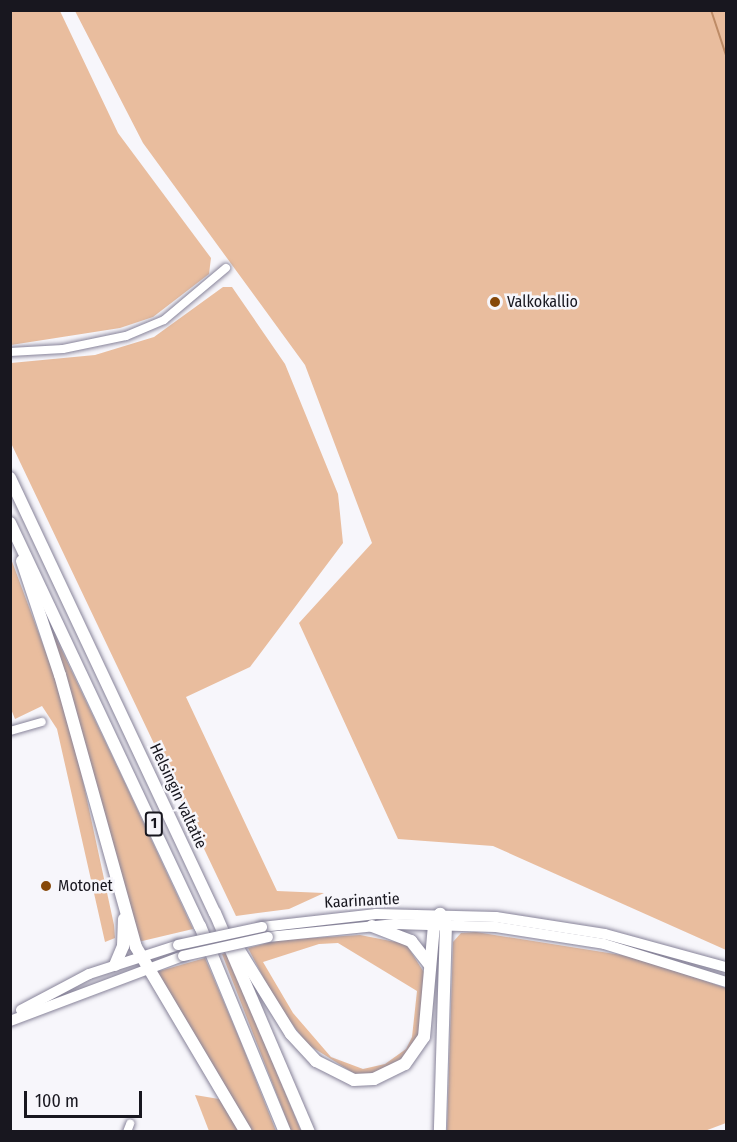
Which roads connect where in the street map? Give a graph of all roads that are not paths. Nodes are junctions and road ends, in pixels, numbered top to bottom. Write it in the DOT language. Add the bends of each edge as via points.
graph roads {
  1 [pos="226,268"];
  2 [pos="10,352"];
  3 [pos="10,478"];
  4 [pos="10,524"];
  5 [pos="42,722"];
  6 [pos="10,731"];
  7 [pos="124,912"];
  8 [pos="215,913"];
  9 [pos="440,921"];
  10 [pos="372,926"];
  11 [pos="265,932"];
  12 [pos="142,963"];
  13 [pos="115,965"];
  14 [pos="431,966"];
  15 [pos="726,967"];
  16 [pos="726,982"];
  17 [pos="10,1016"];
  18 [pos="10,1021"];
  19 [pos="246,1131"];
  20 [pos="285,1131"];
  21 [pos="309,1131"];
  22 [pos="441,1131"];
  1 -- 2 [label="street" via="164,320 126,336 63,349"];
  3 -- 8 [label="highway, Helsingin valtatie / 1"];
  4 -- 7 [label="highway" via="60,675"];
  4 -- 20 [label="highway, Helsingin valtatie / 1" via="186,894"];
  5 -- 6 [label="street"];
  7 -- 12 [label="highway"];
  7 -- 13 [label="highway" via="123,946"];
  8 -- 14 [label="highway" via="291,1034 316,1061 354,1080 384,1076 414,1056 427,1024"];
  8 -- 21 [label="highway, Helsingin valtatie / 1"];
  9 -- 10 [label="main road, Kaarinantie"];
  9 -- 11 [label="main road, Kaarinantie" via="333,917"];
  9 -- 14 [label="highway"];
  9 -- 15 [label="main road, Kaarinantie" via="547,923"];
  9 -- 16 [label="main road, Kaarinantie" via="604,944"];
  9 -- 22 [label="highway"];
  10 -- 11 [label="main road, Kaarinantie"];
  10 -- 14 [label="highway" via="411,941"];
  11 -- 12 [label="main road, Kaarinantie, bridge" via="181,950"];
  12 -- 13 [label="main road, Kaarinantie"];
  12 -- 18 [label="main road, Kaarinantie"];
  12 -- 19 [label="highway"];
  13 -- 17 [label="main road, Kaarinantie"];
}
